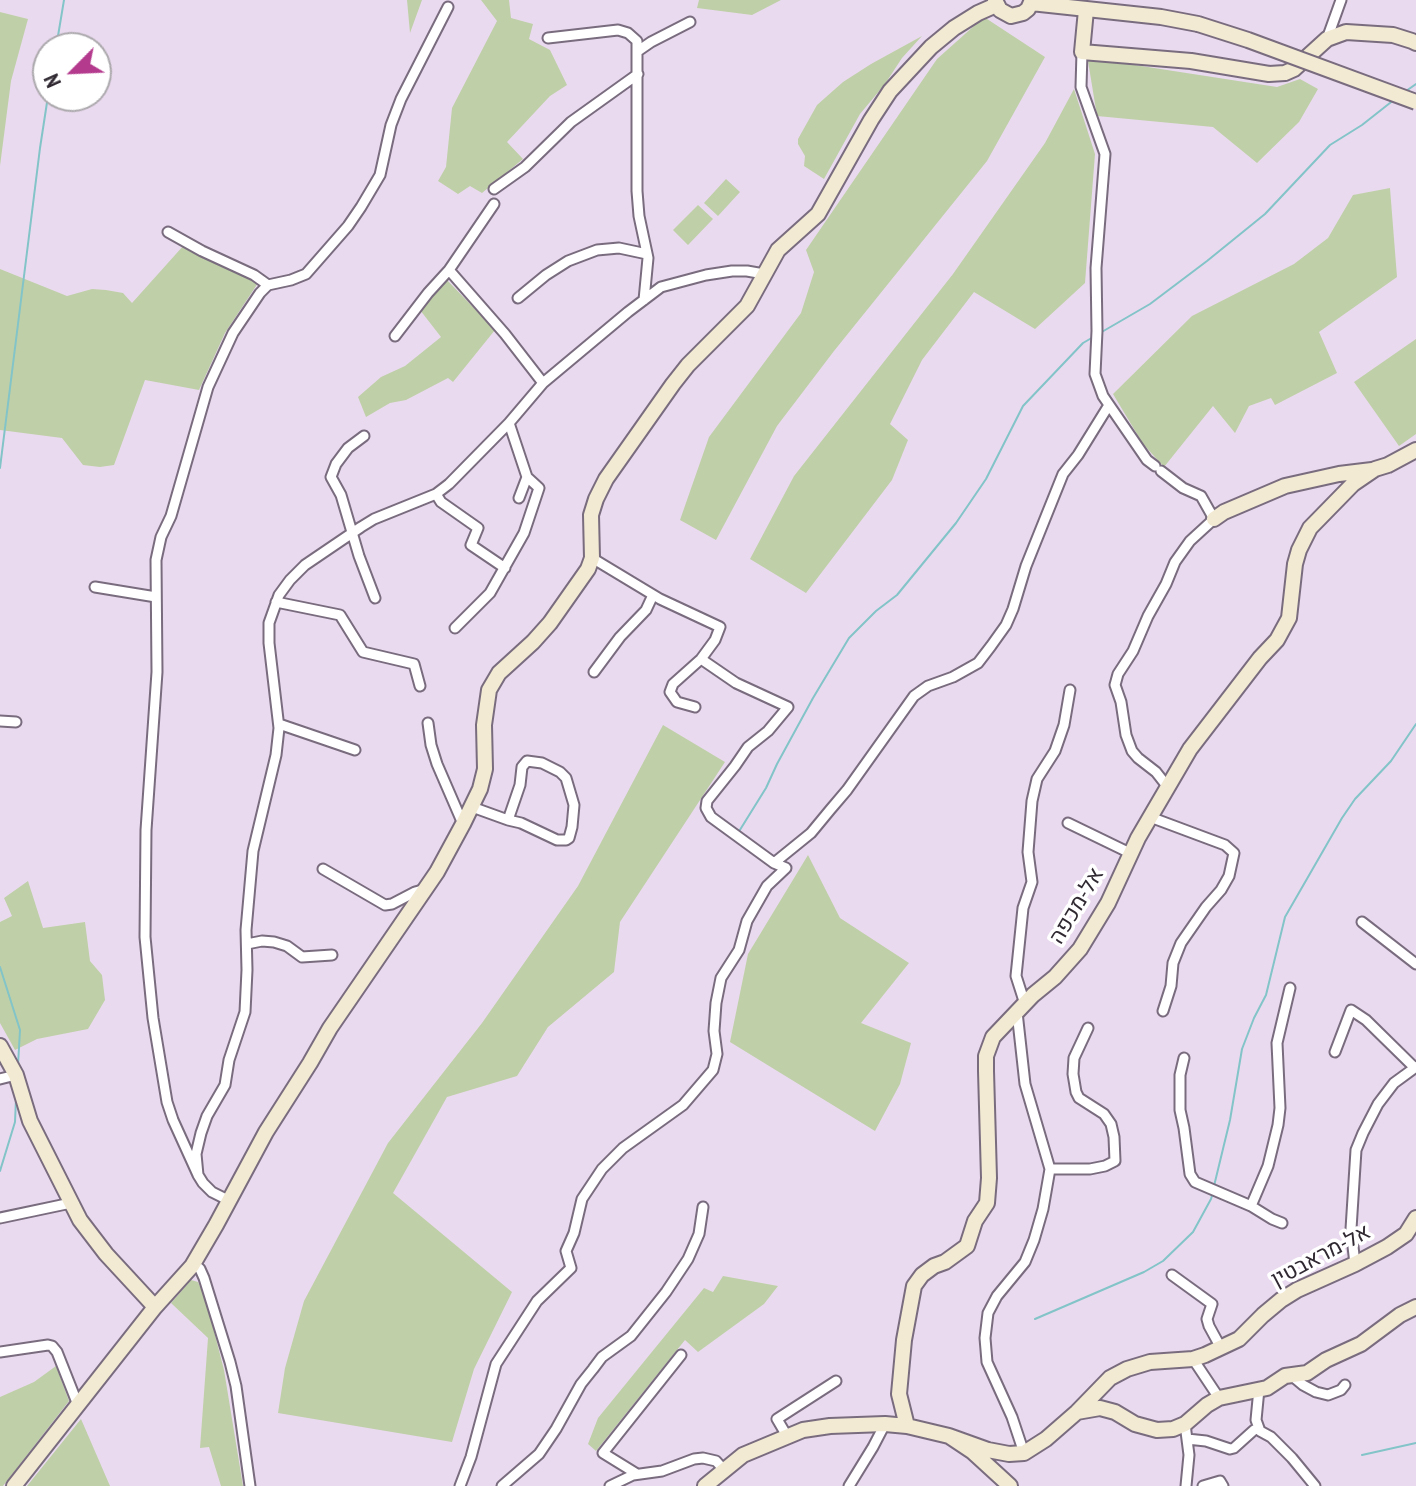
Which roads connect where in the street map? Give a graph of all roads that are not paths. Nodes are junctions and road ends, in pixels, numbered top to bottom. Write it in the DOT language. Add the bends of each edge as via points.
graph roads {
  1 [pos="1341,0"];
  2 [pos="996,2"];
  3 [pos="1031,2"];
  4 [pos="448,7"];
  5 [pos="1086,10"];
  6 [pos="690,22"];
  7 [pos="548,38"];
  8 [pos="1327,39"];
  9 [pos="1416,43"];
  10 [pos="638,51"];
  11 [pos="1082,52"];
  12 [pos="638,74"];
  13 [pos="1416,102"];
  14 [pos="494,189"];
  15 [pos="494,204"];
  16 [pos="168,232"];
  17 [pos="647,254"];
  18 [pos="449,270"];
  19 [pos="764,274"];
  20 [pos="268,285"];
  21 [pos="518,298"];
  22 [pos="644,300"];
  23 [pos="395,336"];
  24 [pos="543,383"];
  25 [pos="1109,405"];
  26 [pos="509,423"];
  27 [pos="364,436"];
  28 [pos="1416,450"];
  29 [pos="1375,469"];
  30 [pos="527,477"];
  31 [pos="436,494"];
  32 [pos="519,498"];
  33 [pos="1214,519"];
  34 [pos="353,533"];
  35 [pos="592,558"];
  36 [pos="505,568"];
  37 [pos="95,587"];
  38 [pos="653,595"];
  39 [pos="156,597"];
  40 [pos="375,598"];
  41 [pos="276,602"];
  42 [pos="455,628"];
  43 [pos="701,659"];
  44 [pos="594,672"];
  45 [pos="420,686"];
  46 [pos="1070,690"];
  47 [pos="695,707"];
  48 [pos="0,721"];
  49 [pos="16,722"];
  50 [pos="428,723"];
  51 [pos="279,724"];
  52 [pos="355,750"];
  53 [pos="1167,786"];
  54 [pos="472,807"];
  55 [pos="1150,817"];
  56 [pos="508,820"];
  57 [pos="1068,823"];
  58 [pos="463,824"];
  59 [pos="1132,854"];
  60 [pos="774,863"];
  61 [pos="323,869"];
  62 [pos="426,889"];
  63 [pos="1362,922"];
  64 [pos="247,944"];
  65 [pos="332,955"];
  66 [pos="1416,964"];
  67 [pos="1290,988"];
  68 [pos="1021,1008"];
  69 [pos="1163,1011"];
  70 [pos="1088,1028"];
  71 [pos="0,1046"];
  72 [pos="1335,1052"];
  73 [pos="1184,1058"];
  74 [pos="1415,1068"];
  75 [pos="16,1075"];
  76 [pos="0,1079"];
  77 [pos="1050,1169"];
  78 [pos="198,1175"];
  79 [pos="230,1201"];
  80 [pos="71,1203"];
  81 [pos="1251,1206"];
  82 [pos="703,1207"];
  83 [pos="0,1218"];
  84 [pos="1416,1218"];
  85 [pos="1282,1223"];
  86 [pos="193,1263"];
  87 [pos="1355,1264"];
  88 [pos="1172,1275"];
  89 [pos="155,1307"];
  90 [pos="1416,1307"];
  91 [pos="1221,1348"];
  92 [pos="0,1352"];
  93 [pos="681,1355"];
  94 [pos="1193,1359"];
  95 [pos="1291,1375"];
  96 [pos="836,1381"];
  97 [pos="1345,1385"];
  98 [pos="1259,1389"];
  99 [pos="1219,1398"];
  100 [pos="78,1405"];
  101 [pos="1077,1412"];
  102 [pos="885,1424"];
  103 [pos="907,1426"];
  104 [pos="1254,1430"];
  105 [pos="1186,1432"];
  106 [pos="787,1436"];
  107 [pos="949,1436"];
  108 [pos="1024,1453"];
  109 [pos="724,1470"];
  110 [pos="637,1474"];
  111 [pos="14,1486"];
  112 [pos="250,1486"];
  113 [pos="460,1486"];
  114 [pos="502,1486"];
  115 [pos="610,1486"];
  116 [pos="705,1486"];
  117 [pos="849,1486"];
  118 [pos="1010,1486"];
  119 [pos="1186,1486"];
  120 [pos="1203,1486"];
  121 [pos="1223,1486"];
  122 [pos="1315,1486"];
  1 -- 8 [label="street"];
  2 -- 3 [label="street" via="1005,14 1017,16"];
  2 -- 19 [label="street" via="931,47 890,91 818,214 778,250"];
  3 -- 5 [label="street"];
  4 -- 20 [label="street" via="401,99 380,175 361,207 306,274"];
  5 -- 11 [label="street"];
  5 -- 13 [label="street, bridge" via="1198,24"];
  6 -- 10 [label="street"];
  7 -- 10 [label="street" via="618,30 634,36"];
  8 -- 9 [label="street" via="1346,32 1393,35"];
  8 -- 11 [label="street" via="1294,69 1269,74"];
  10 -- 12 [label="street"];
  11 -- 25 [label="street" via="1081,87 1105,154 1095,374"];
  12 -- 14 [label="street" via="571,122"];
  12 -- 17 [label="street" via="637,191"];
  15 -- 18 [label="street"];
  16 -- 20 [label="street"];
  17 -- 21 [label="street" via="597,250 568,261"];
  17 -- 22 [label="street"];
  18 -- 23 [label="street"];
  18 -- 24 [label="street"];
  19 -- 22 [label="street" via="706,275 661,287"];
  19 -- 35 [label="street" via="747,306 688,365 606,479 591,515"];
  20 -- 39 [label="street" via="233,333 208,387 161,537"];
  22 -- 24 [label="street"];
  24 -- 26 [label="street"];
  25 -- 33 [label="street" via="1147,460 1201,496"];
  25 -- 60 [label="street" via="1063,474 1013,609 991,646 978,663 914,696 811,833"];
  26 -- 30 [label="street"];
  26 -- 31 [label="street"];
  27 -- 34 [label="street" via="348,448 331,477"];
  28 -- 29 [label="street, אל-מכפה"];
  29 -- 33 [label="street" via="1285,486"];
  29 -- 53 [label="street, אל-מכפה" via="1310,528 1295,564 1289,618 1277,640 1214,715"];
  30 -- 32 [label="street"];
  30 -- 36 [label="street" via="539,488"];
  31 -- 34 [label="street"];
  31 -- 36 [label="street" via="478,528 471,545"];
  33 -- 53 [label="street" via="1175,562 1115,685 1132,751"];
  34 -- 40 [label="street"];
  34 -- 41 [label="street" via="305,565"];
  35 -- 38 [label="street"];
  35 -- 54 [label="street" via="550,623 499,673 489,690 485,769"];
  36 -- 42 [label="street" via="490,593"];
  37 -- 39 [label="street"];
  38 -- 43 [label="street" via="720,627"];
  38 -- 44 [label="street"];
  39 -- 78 [label="street" via="145,937 167,1102"];
  41 -- 45 [label="street" via="340,615 363,652 414,664"];
  41 -- 51 [label="street" via="269,643"];
  43 -- 47 [label="street" via="670,692 677,702"];
  43 -- 60 [label="street" via="736,683 788,707 748,747 706,808"];
  46 -- 68 [label="street" via="1064,725 1032,801 1032,882 1023,908 1016,976"];
  48 -- 49 [label="street"];
  50 -- 58 [label="street" via="437,764"];
  51 -- 52 [label="street"];
  51 -- 64 [label="street" via="253,851"];
  53 -- 55 [label="street, אל-מכפה"];
  54 -- 56 [label="street"];
  54 -- 58 [label="street"];
  55 -- 59 [label="street, אל-מכפה"];
  55 -- 69 [label="street" via="1234,853 1221,890 1181,943"];
  56 -- 56 [label="street" via="557,840 569,838 574,805 566,778 542,763 524,763"];
  57 -- 59 [label="street"];
  58 -- 62 [label="street"];
  59 -- 68 [label="street, אל-מכפה" via="1080,949"];
  60 -- 113 [label="street" via="786,868 767,886 721,978 713,1070 683,1105 623,1148 582,1199 566,1251 571,1268 537,1301 496,1364"];
  61 -- 62 [label="street" via="385,905"];
  62 -- 79 [label="street" via="330,1028"];
  63 -- 66 [label="street"];
  64 -- 65 [label="street" via="274,942 302,957"];
  64 -- 78 [label="street" via="245,1012 225,1085 201,1133"];
  67 -- 81 [label="street" via="1277,1043 1278,1125"];
  68 -- 77 [label="street" via="1025,1084"];
  68 -- 103 [label="street, אל-מכפה" via="993,1037 986,1056 987,1203 967,1246 914,1286 899,1394"];
  70 -- 77 [label="street" via="1074,1058 1076,1092 1111,1124 1115,1161 1090,1169"];
  71 -- 75 [label="street"];
  72 -- 74 [label="street" via="1351,1010"];
  73 -- 81 [label="street" via="1180,1110 1190,1174 1202,1186"];
  74 -- 87 [label="street" via="1378,1104 1356,1150 1351,1229"];
  75 -- 76 [label="street"];
  75 -- 80 [label="street" via="30,1121"];
  77 -- 108 [label="street" via="1034,1240 1025,1262 988,1313 985,1338 987,1362"];
  78 -- 79 [label="street" via="212,1192"];
  79 -- 86 [label="street"];
  80 -- 83 [label="street"];
  80 -- 89 [label="street" via="106,1254"];
  81 -- 85 [label="street"];
  82 -- 114 [label="street" via="699,1234 666,1292 631,1336 602,1357 539,1454"];
  84 -- 87 [label="street, אל-מראבטין" via="1406,1234"];
  86 -- 89 [label="street"];
  86 -- 112 [label="street" via="204,1278 230,1362"];
  87 -- 91 [label="street, אל-מראבטין" via="1281,1300 1239,1339"];
  88 -- 91 [label="street" via="1212,1304 1209,1326"];
  89 -- 100 [label="street"];
  90 -- 95 [label="street" via="1361,1344 1307,1373"];
  91 -- 94 [label="street, אל-מראבטין"];
  92 -- 100 [label="street" via="52,1346"];
  93 -- 110 [label="street" via="603,1453"];
  94 -- 99 [label="street"];
  94 -- 101 [label="street, אל-מראבטין" via="1127,1369 1110,1378"];
  95 -- 97 [label="street" via="1328,1395"];
  95 -- 98 [label="street"];
  96 -- 106 [label="street" via="777,1419"];
  98 -- 99 [label="street"];
  98 -- 122 [label="street" via="1260,1431"];
  99 -- 105 [label="street"];
  100 -- 111 [label="street"];
  101 -- 105 [label="street" via="1100,1408 1135,1424"];
  101 -- 108 [label="street, אל-מראבטין"];
  102 -- 103 [label="street"];
  102 -- 106 [label="street" via="830,1426"];
  102 -- 117 [label="street"];
  103 -- 107 [label="street"];
  104 -- 105 [label="street" via="1230,1449"];
  105 -- 119 [label="street"];
  106 -- 109 [label="street" via="743,1455"];
  107 -- 108 [label="street" via="988,1450"];
  107 -- 118 [label="street"];
  109 -- 110 [label="street" via="703,1458"];
  109 -- 116 [label="street"];
  110 -- 115 [label="street"];
  120 -- 121 [label="street" via="1220,1481"];
}
